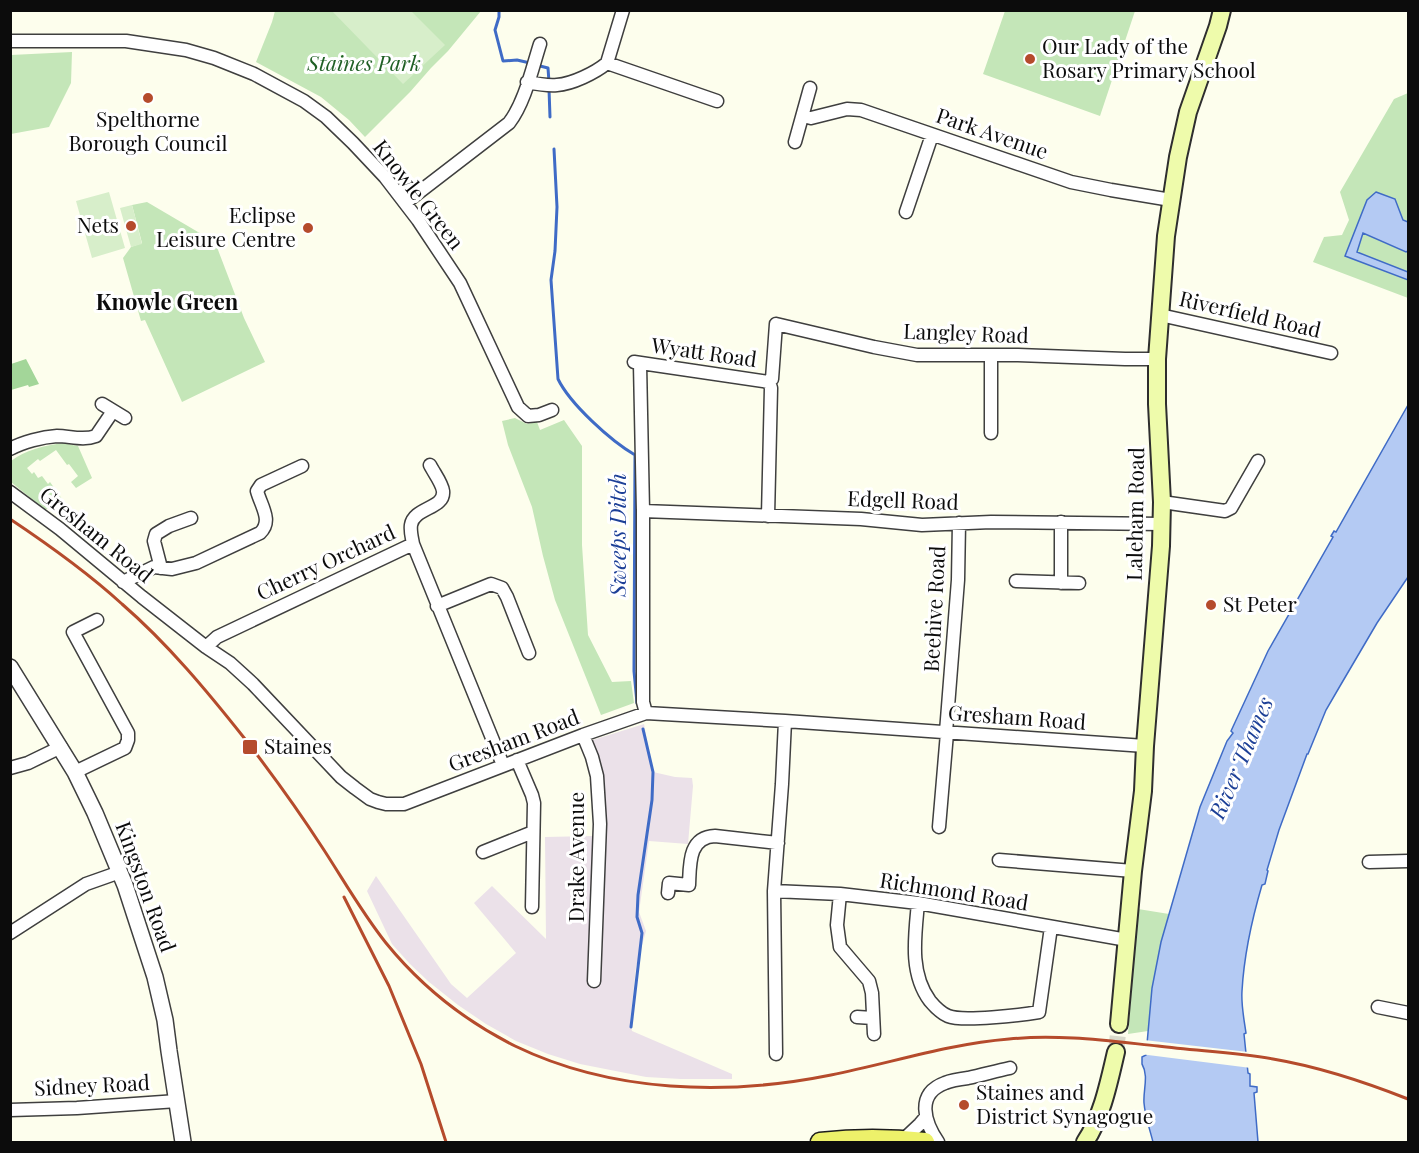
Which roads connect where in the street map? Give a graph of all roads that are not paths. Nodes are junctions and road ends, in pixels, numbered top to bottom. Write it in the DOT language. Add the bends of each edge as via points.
graph roads {
  1 [pos="623,10"];
  2 [pos="1222,10"];
  3 [pos="10,40"];
  4 [pos="539,48"];
  5 [pos="607,63"];
  6 [pos="527,82"];
  7 [pos="810,88"];
  8 [pos="717,101"];
  9 [pos="803,116"];
  10 [pos="932,135"];
  11 [pos="795,142"];
  12 [pos="1171,200"];
  13 [pos="405,203"];
  14 [pos="906,212"];
  15 [pos="1160,315"];
  16 [pos="776,324"];
  17 [pos="1331,353"];
  18 [pos="991,356"];
  19 [pos="1157,359"];
  20 [pos="769,382"];
  21 [pos="552,410"];
  22 [pos="125,418"];
  23 [pos="991,433"];
  24 [pos="10,449"];
  25 [pos="1258,460"];
  26 [pos="430,465"];
  27 [pos="302,466"];
  28 [pos="10,492"];
  29 [pos="1162,502"];
  30 [pos="643,511"];
  31 [pos="768,516"];
  32 [pos="191,518"];
  33 [pos="1061,522"];
  34 [pos="959,523"];
  35 [pos="1162,524"];
  36 [pos="412,544"];
  37 [pos="161,568"];
  38 [pos="1016,581"];
  39 [pos="123,582"];
  40 [pos="1061,583"];
  41 [pos="1079,583"];
  42 [pos="437,606"];
  43 [pos="97,620"];
  44 [pos="206,647"];
  45 [pos="529,653"];
  46 [pos="10,667"];
  47 [pos="646,713"];
  48 [pos="785,721"];
  49 [pos="947,733"];
  50 [pos="583,735"];
  51 [pos="1145,746"];
  52 [pos="61,747"];
  53 [pos="516,760"];
  54 [pos="502,765"];
  55 [pos="10,768"];
  56 [pos="75,772"];
  57 [pos="939,827"];
  58 [pos="533,832"];
  59 [pos="778,843"];
  60 [pos="483,852"];
  61 [pos="999,860"];
  62 [pos="1408,861"];
  63 [pos="1369,862"];
  64 [pos="1133,871"];
  65 [pos="120,872"];
  66 [pos="774,891"];
  67 [pos="668,893"];
  68 [pos="840,894"];
  69 [pos="918,903"];
  70 [pos="532,907"];
  71 [pos="1051,927"];
  72 [pos="10,933"];
  73 [pos="1127,940"];
  74 [pos="594,981"];
  75 [pos="1378,1007"];
  76 [pos="1408,1013"];
  77 [pos="856,1017"];
  78 [pos="873,1018"];
  79 [pos="1119,1024"];
  80 [pos="874,1034"];
  81 [pos="1116,1053"];
  82 [pos="776,1054"];
  83 [pos="1010,1068"];
  84 [pos="177,1101"];
  85 [pos="10,1110"];
  86 [pos="926,1117"];
  87 [pos="1091,1135"];
  88 [pos="903,1140"];
  89 [pos="183,1143"];
  90 [pos="820,1143"];
  91 [pos="925,1143"];
  92 [pos="938,1143"];
  93 [pos="1074,1143"];
  1 -- 5 [label="street"];
  2 -- 12 [label="main road, Laleham Road" via="1188,112"];
  3 -- 13 [label="street, Knowle Green" via="141,42 205,55 248,71 326,117"];
  4 -- 6 [label="street"];
  5 -- 6 [label="street" via="557,86"];
  5 -- 8 [label="street"];
  6 -- 13 [label="street" via="509,123"];
  7 -- 9 [label="street"];
  9 -- 10 [label="street, Park Avenue" via="811,118 847,109 861,111"];
  9 -- 11 [label="street"];
  10 -- 12 [label="street, Park Avenue" via="1071,182"];
  10 -- 14 [label="street"];
  12 -- 15 [label="main road, Laleham Road"];
  13 -- 21 [label="street, Knowle Green" via="460,283 518,407 528,416"];
  15 -- 17 [label="street, Riverfield Road"];
  15 -- 19 [label="main road, Laleham Road"];
  16 -- 18 [label="street, Langley Road" via="917,355"];
  16 -- 20 [label="street, Wyatt Road"];
  18 -- 19 [label="street, Langley Road"];
  18 -- 23 [label="street"];
  19 -- 29 [label="main road, Laleham Road"];
  20 -- 30 [label="street, Wyatt Road" via="636,363"];
  20 -- 31 [label="street, Wyatt Road"];
  22 -- 24 [label="street" via="107,407 96,436 58,436"];
  25 -- 29 [label="street" via="1231,508 1225,511"];
  26 -- 36 [label="street" via="443,495 437,504 412,521"];
  27 -- 37 [label="street" via="261,485 257,491 267,520 260,533 196,563"];
  28 -- 39 [label="street, Gresham Road"];
  29 -- 35 [label="main road, Laleham Road"];
  30 -- 31 [label="street, Edgell Road"];
  30 -- 47 [label="street"];
  31 -- 34 [label="street, Edgell Road" via="922,525"];
  32 -- 37 [label="street" via="156,534 154,542"];
  33 -- 34 [label="street, Edgell Road"];
  33 -- 35 [label="street, Edgell Road"];
  33 -- 40 [label="street"];
  34 -- 49 [label="street, Beehive Road"];
  35 -- 51 [label="main road, Laleham Road"];
  36 -- 42 [label="street, Cherry Orchard"];
  36 -- 44 [label="street, Cherry Orchard" via="217,636"];
  37 -- 39 [label="street" via="154,567"];
  38 -- 40 [label="street"];
  39 -- 44 [label="street, Gresham Road"];
  40 -- 41 [label="street"];
  42 -- 45 [label="street" via="491,584 502,588"];
  42 -- 54 [label="street, Cherry Orchard"];
  43 -- 56 [label="street" via="73,632 128,733 128,740 125,748"];
  44 -- 54 [label="street, Gresham Road" via="253,684 341,777 378,802 404,804"];
  46 -- 52 [label="street, Kingston Road"];
  47 -- 48 [label="street, Gresham Road"];
  47 -- 50 [label="street, Gresham Road"];
  48 -- 49 [label="street, Gresham Road"];
  48 -- 59 [label="street"];
  49 -- 51 [label="street, Gresham Road"];
  49 -- 57 [label="street, Beehive Road"];
  50 -- 53 [label="street, Gresham Road"];
  50 -- 74 [label="street, Drake Avenue" via="597,776 600,824"];
  51 -- 64 [label="main road, Laleham Road"];
  52 -- 55 [label="street"];
  52 -- 56 [label="street, Kingston Road"];
  53 -- 54 [label="street, Gresham Road"];
  53 -- 58 [label="street" via="532,795"];
  56 -- 65 [label="street, Kingston Road"];
  58 -- 60 [label="street"];
  58 -- 70 [label="street"];
  59 -- 66 [label="street"];
  59 -- 67 [label="street" via="706,838 692,854 689,885 669,883"];
  61 -- 64 [label="street"];
  62 -- 63 [label="street"];
  64 -- 73 [label="main road, Laleham Road"];
  65 -- 72 [label="street" via="86,884"];
  65 -- 84 [label="street, Kingston Road" via="155,977"];
  66 -- 68 [label="street, Richmond Road"];
  66 -- 82 [label="street"];
  68 -- 69 [label="street, Richmond Road"];
  68 -- 78 [label="street" via="840,947 869,981"];
  69 -- 71 [label="street, Richmond Road"];
  69 -- 71 [label="street" via="915,963 919,982 933,1005 953,1017 1040,1011"];
  71 -- 73 [label="street, Richmond Road"];
  73 -- 79 [label="main road, Laleham Road"];
  75 -- 76 [label="street"];
  77 -- 78 [label="street"];
  78 -- 80 [label="street"];
  81 -- 87 [label="main road"];
  83 -- 86 [label="street" via="944,1083 929,1096"];
  84 -- 85 [label="street, Sidney Road"];
  84 -- 89 [label="street, Kingston Road"];
  86 -- 88 [label="street"];
  86 -- 92 [label="street"];
  87 -- 93 [label="main road"];
  88 -- 90 [label="main road" via="856,1138"];
  88 -- 91 [label="main road"];
}
